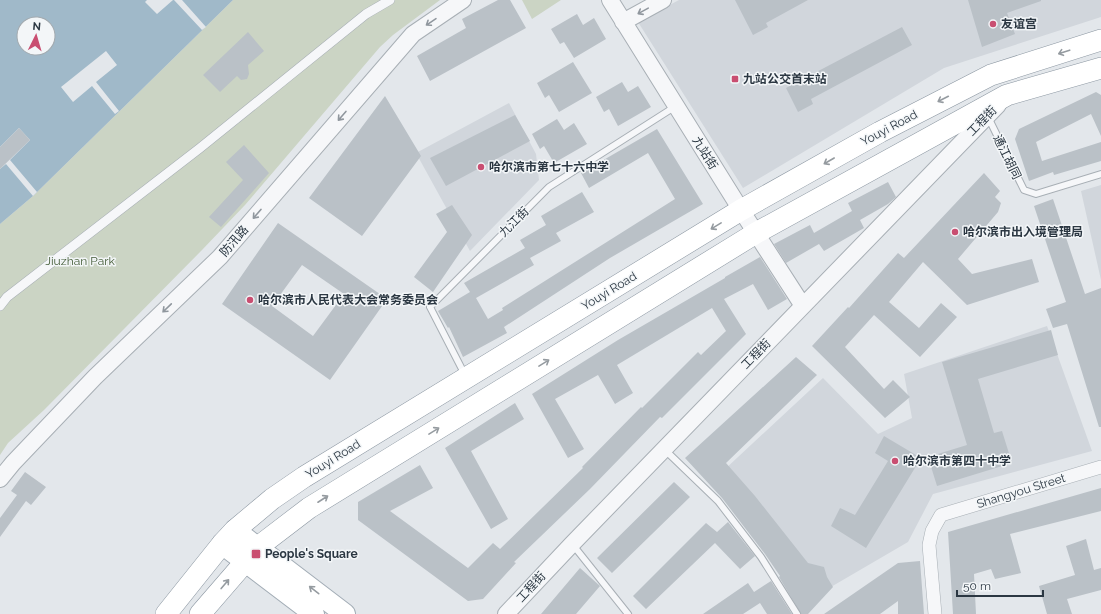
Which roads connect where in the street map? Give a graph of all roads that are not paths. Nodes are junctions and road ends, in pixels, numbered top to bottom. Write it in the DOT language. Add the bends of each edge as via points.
graph roads {
  1 [pos="390,0"];
  2 [pos="464,0"];
  3 [pos="610,0"];
  4 [pos="663,0"];
  5 [pos="624,22"];
  6 [pos="1101,40"];
  7 [pos="1101,68"];
  8 [pos="1007,95"];
  9 [pos="676,106"];
  10 [pos="987,116"];
  11 [pos="1101,174"];
  12 [pos="741,210"];
  13 [pos="756,233"];
  14 [pos="0,306"];
  15 [pos="802,306"];
  16 [pos="466,378"];
  17 [pos="664,449"];
  18 [pos="1101,467"];
  19 [pos="0,480"];
  20 [pos="228,537"];
  21 [pos="572,544"];
  22 [pos="252,554"];
  23 [pos="166,614"];
  24 [pos="200,614"];
  25 [pos="314,614"];
  26 [pos="345,614"];
  27 [pos="506,614"];
  28 [pos="628,614"];
  29 [pos="797,614"];
  30 [pos="935,614"];
  1 -- 14 [label="street" via="366,14 200,148 7,297"];
  2 -- 19 [label="street, 防汛路, one-way" via="413,34 220,257 95,377"];
  3 -- 5 [label="street, 九站街"];
  4 -- 5 [label="street, one-way"];
  5 -- 9 [label="street, 九站街"];
  6 -- 12 [label="highway, Youyi Road, one-way" via="991,75 880,132"];
  7 -- 8 [label="highway"];
  8 -- 10 [label="street, 工程街"];
  8 -- 13 [label="highway"];
  9 -- 12 [label="street, 九站街"];
  9 -- 16 [label="lane, 九江街" via="549,187 430,307"];
  10 -- 11 [label="lane, 通江胡同" via="1024,190 1036,194"];
  10 -- 15 [label="street, 工程街"];
  12 -- 13 [label="street, 九站街"];
  12 -- 16 [label="highway, Youyi Road, one-way"];
  13 -- 15 [label="street, 九站街"];
  22 -- 13 [label="highway, one-way" via="309,508 334,492"];
  15 -- 17 [label="street, 工程街"];
  16 -- 20 [label="highway, Youyi Road" via="272,498"];
  17 -- 21 [label="street, 工程街"];
  17 -- 29 [label="lane" via="718,501 761,556"];
  18 -- 30 [label="street, Shangyou Street" via="942,515 932,531 929,545"];
  20 -- 22 [label="main road"];
  20 -- 23 [label="highway, Youyi Road"];
  21 -- 27 [label="street, 工程街"];
  21 -- 28 [label="lane"];
  24 -- 22 [label="highway, one-way"];
  22 -- 25 [label="main road"];
  26 -- 22 [label="main road, one-way"];
}
